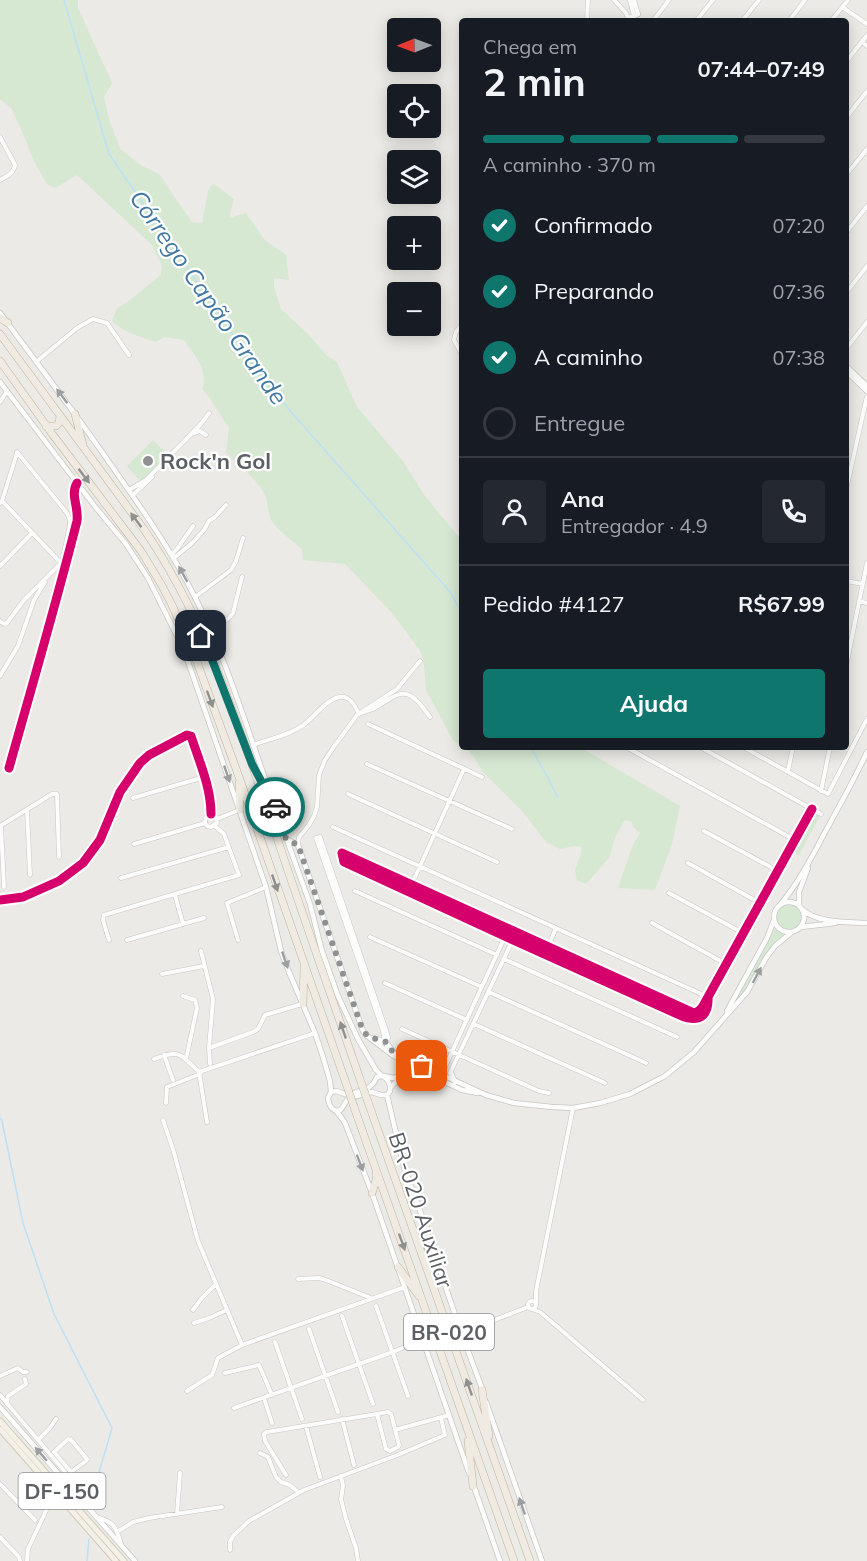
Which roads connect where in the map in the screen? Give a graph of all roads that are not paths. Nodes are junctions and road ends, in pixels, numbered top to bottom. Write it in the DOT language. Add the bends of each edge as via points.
graph roads {
  1 [pos="588,0"];
  2 [pos="614,0"];
  3 [pos="632,0"];
  4 [pos="669,0"];
  5 [pos="713,0"];
  6 [pos="759,0"];
  7 [pos="806,0"];
  8 [pos="848,0"];
  9 [pos="842,7"];
  10 [pos="587,18"];
  11 [pos="633,18"];
  12 [pos="655,18"];
  13 [pos="698,18"];
  14 [pos="744,18"];
  15 [pos="791,18"];
  16 [pos="833,18"];
  17 [pos="867,24"];
  18 [pos="867,35"];
  19 [pos="862,42"];
  20 [pos="867,46"];
  21 [pos="849,58"];
  22 [pos="867,91"];
  23 [pos="849,114"];
  24 [pos="0,137"];
  25 [pos="867,149"];
  26 [pos="849,172"];
  27 [pos="0,180"];
  28 [pos="867,206"];
  29 [pos="849,229"];
  30 [pos="867,266"];
  31 [pos="849,289"];
  32 [pos="0,313"];
  33 [pos="0,318"];
  34 [pos="867,322"];
  35 [pos="8,323"];
  36 [pos="459,329"];
  37 [pos="0,334"];
  38 [pos="849,345"];
  39 [pos="459,351"];
  40 [pos="129,355"];
  41 [pos="0,361"];
  42 [pos="36,362"];
  43 [pos="0,369"];
  44 [pos="849,369"];
  45 [pos="849,373"];
  46 [pos="14,381"];
  47 [pos="0,382"];
  48 [pos="865,384"];
  49 [pos="867,391"];
  50 [pos="7,392"];
  51 [pos="867,396"];
  52 [pos="0,402"];
  53 [pos="209,413"];
  54 [pos="75,414"];
  55 [pos="60,416"];
  56 [pos="46,426"];
  57 [pos="206,435"];
  58 [pos="84,450"];
  59 [pos="849,477"];
  60 [pos="77,483"];
  61 [pos="129,490"];
  62 [pos="133,495"];
  63 [pos="1,502"];
  64 [pos="226,505"];
  65 [pos="193,526"];
  66 [pos="32,533"];
  67 [pos="243,538"];
  68 [pos="173,556"];
  69 [pos="61,563"];
  70 [pos="867,563"];
  71 [pos="1,564"];
  72 [pos="50,574"];
  73 [pos="242,577"];
  74 [pos="849,582"];
  75 [pos="862,584"];
  76 [pos="195,597"];
  77 [pos="859,601"];
  78 [pos="867,603"];
  79 [pos="1,622"];
  80 [pos="210,632"];
  81 [pos="849,651"];
  82 [pos="420,661"];
  83 [pos="0,676"];
  84 [pos="359,714"];
  85 [pos="430,717"];
  86 [pos="867,719"];
  87 [pos="368,724"];
  88 [pos="253,745"];
  89 [pos="631,750"];
  90 [pos="705,750"];
  91 [pos="749,750"];
  92 [pos="756,750"];
  93 [pos="792,750"];
  94 [pos="829,750"];
  95 [pos="867,752"];
  96 [pos="755,753"];
  97 [pos="252,764"];
  98 [pos="367,764"];
  99 [pos="9,768"];
  100 [pos="464,769"];
  101 [pos="788,771"];
  102 [pos="238,774"];
  103 [pos="204,777"];
  104 [pos="482,777"];
  105 [pos="821,791"];
  106 [pos="348,794"];
  107 [pos="133,798"];
  108 [pos="450,801"];
  109 [pos="274,804"];
  110 [pos="812,809"];
  111 [pos="27,810"];
  112 [pos="240,810"];
  113 [pos="211,814"];
  114 [pos="821,814"];
  115 [pos="218,819"];
  116 [pos="205,823"];
  117 [pos="0,826"];
  118 [pos="215,826"];
  119 [pos="333,827"];
  120 [pos="512,829"];
  121 [pos="704,831"];
  122 [pos="435,834"];
  123 [pos="286,839"];
  124 [pos="795,840"];
  125 [pos="134,844"];
  126 [pos="298,845"];
  127 [pos="320,845"];
  128 [pos="230,847"];
  129 [pos="815,852"];
  130 [pos="59,857"];
  131 [pos="497,862"];
  132 [pos="688,863"];
  133 [pos="420,867"];
  134 [pos="778,871"];
  135 [pos="30,875"];
  136 [pos="121,878"];
  137 [pos="401,881"];
  138 [pos="411,886"];
  139 [pos="4,887"];
  140 [pos="266,887"];
  141 [pos="398,888"];
  142 [pos="355,891"];
  143 [pos="669,893"];
  144 [pos="175,895"];
  145 [pos="316,895"];
  146 [pos="0,900"];
  147 [pos="298,901"];
  148 [pos="760,903"];
  149 [pos="310,904"];
  150 [pos="780,904"];
  151 [pos="284,906"];
  152 [pos="800,907"];
  153 [pos="467,911"];
  154 [pos="204,918"];
  155 [pos="464,918"];
  156 [pos="774,920"];
  157 [pos="850,922"];
  158 [pos="652,923"];
  159 [pos="867,923"];
  160 [pos="183,924"];
  161 [pos="801,927"];
  162 [pos="556,928"];
  163 [pos="508,930"];
  164 [pos="792,932"];
  165 [pos="516,933"];
  166 [pos="743,933"];
  167 [pos="370,937"];
  168 [pos="505,937"];
  169 [pos="109,940"];
  170 [pos="127,940"];
  171 [pos="238,940"];
  172 [pos="513,940"];
  173 [pos="502,944"];
  174 [pos="510,947"];
  175 [pos="548,947"];
  176 [pos="201,951"];
  177 [pos="556,951"];
  178 [pos="497,955"];
  179 [pos="552,958"];
  180 [pos="504,959"];
  181 [pos="304,962"];
  182 [pos="726,964"];
  183 [pos="204,966"];
  184 [pos="162,974"];
  185 [pos="485,981"];
  186 [pos="385,983"];
  187 [pos="492,984"];
  188 [pos="482,987"];
  189 [pos="489,992"];
  190 [pos="183,996"];
  191 [pos="708,997"];
  192 [pos="659,998"];
  193 [pos="303,1004"];
  194 [pos="656,1005"];
  195 [pos="473,1006"];
  196 [pos="481,1010"];
  197 [pos="723,1019"];
  198 [pos="467,1020"];
  199 [pos="474,1024"];
  200 [pos="402,1029"];
  201 [pos="315,1033"];
  202 [pos="677,1037"];
  203 [pos="384,1045"];
  204 [pos="209,1048"];
  205 [pos="452,1053"];
  206 [pos="164,1055"];
  207 [pos="459,1056"];
  208 [pos="154,1059"];
  209 [pos="186,1059"];
  210 [pos="646,1063"];
  211 [pos="210,1064"];
  212 [pos="420,1065"];
  213 [pos="416,1071"];
  214 [pos="434,1072"];
  215 [pos="200,1073"];
  216 [pos="451,1073"];
  217 [pos="383,1076"];
  218 [pos="442,1078"];
  219 [pos="173,1080"];
  220 [pos="455,1082"];
  221 [pos="605,1083"];
  222 [pos="390,1088"];
  223 [pos="331,1092"];
  224 [pos="549,1093"];
  225 [pos="387,1095"];
  226 [pos="486,1095"];
  227 [pos="166,1103"];
  228 [pos="573,1108"];
  229 [pos="336,1111"];
  230 [pos="163,1120"];
  231 [pos="207,1122"];
  232 [pos="375,1165"];
  233 [pos="372,1193"];
  234 [pos="405,1204"];
  235 [pos="392,1212"];
  236 [pos="426,1228"];
  237 [pos="398,1267"];
  238 [pos="298,1279"];
  239 [pos="432,1283"];
  240 [pos="216,1284"];
  241 [pos="405,1287"];
  242 [pos="372,1299"];
  243 [pos="424,1302"];
  244 [pos="532,1305"];
  245 [pos="376,1306"];
  246 [pos="194,1310"];
  247 [pos="226,1310"];
  248 [pos="342,1317"];
  249 [pos="194,1323"];
  250 [pos="478,1325"];
  251 [pos="309,1329"];
  252 [pos="423,1339"];
  253 [pos="275,1342"];
  254 [pos="242,1345"];
  255 [pos="393,1352"];
  256 [pos="358,1364"];
  257 [pos="27,1372"];
  258 [pos="225,1373"];
  259 [pos="0,1376"];
  260 [pos="326,1376"];
  261 [pos="25,1379"];
  262 [pos="291,1388"];
  263 [pos="482,1390"];
  264 [pos="187,1391"];
  265 [pos="0,1395"];
  266 [pos="272,1395"];
  267 [pos="408,1396"];
  268 [pos="264,1398"];
  269 [pos="643,1400"];
  270 [pos="373,1404"];
  271 [pos="8,1405"];
  272 [pos="0,1407"];
  273 [pos="234,1408"];
  274 [pos="338,1412"];
  275 [pos="377,1414"];
  276 [pos="450,1415"];
  277 [pos="441,1418"];
  278 [pos="56,1419"];
  279 [pos="302,1419"];
  280 [pos="342,1419"];
  281 [pos="0,1421"];
  282 [pos="272,1423"];
  283 [pos="306,1426"];
  284 [pos="0,1429"];
  285 [pos="395,1430"];
  286 [pos="467,1430"];
  287 [pos="38,1440"];
  288 [pos="260,1453"];
  289 [pos="492,1453"];
  290 [pos="61,1464"];
  291 [pos="354,1465"];
  292 [pos="180,1473"];
  293 [pos="286,1475"];
  294 [pos="341,1476"];
  295 [pos="320,1477"];
  296 [pos="63,1479"];
  297 [pos="0,1484"];
  298 [pos="473,1486"];
  299 [pos="54,1490"];
  300 [pos="299,1493"];
  301 [pos="222,1507"];
  302 [pos="177,1514"];
  303 [pos="95,1516"];
  304 [pos="35,1520"];
  305 [pos="117,1532"];
  306 [pos="0,1537"];
  307 [pos="121,1545"];
  308 [pos="230,1550"];
  309 [pos="20,1561"];
  310 [pos="27,1561"];
  311 [pos="116,1561"];
  312 [pos="124,1561"];
  313 [pos="135,1561"];
  314 [pos="358,1561"];
  315 [pos="500,1561"];
  316 [pos="514,1561"];
  317 [pos="530,1561"];
  318 [pos="542,1561"];
  1 -- 10 [label="street"];
  2 -- 11 [label="street"];
  3 -- 11 [label="street"];
  4 -- 12 [label="street"];
  5 -- 13 [label="street"];
  6 -- 14 [label="street"];
  7 -- 15 [label="street"];
  8 -- 9 [label="street"];
  9 -- 16 [label="street"];
  9 -- 17 [label="street"];
  18 -- 19 [label="street"];
  19 -- 20 [label="street"];
  19 -- 21 [label="street"];
  22 -- 23 [label="street"];
  24 -- 27 [label="street" via="15,165 12,173"];
  25 -- 26 [label="street"];
  28 -- 29 [label="street"];
  30 -- 31 [label="street"];
  32 -- 35 [label="main road"];
  33 -- 35 [label="highway"];
  34 -- 38 [label="street"];
  35 -- 42 [label="main road"];
  36 -- 39 [label="street" via="454,342"];
  37 -- 55 [label="highway, BR-020"];
  40 -- 42 [label="street" via="107,323 93,319"];
  41 -- 46 [label="highway, BR-020"];
  54 -- 42 [label="main road, one-way"];
  43 -- 46 [label="highway"];
  44 -- 48 [label="main road"];
  45 -- 48 [label="main road"];
  46 -- 56 [label="highway, BR-020"];
  47 -- 50 [label="main road"];
  48 -- 49 [label="main road"];
  50 -- 52 [label="street"];
  50 -- 60 [label="main road"];
  51 -- 59 [label="street"];
  53 -- 61 [label="street" via="146,480"];
  54 -- 58 [label="highway"];
  54 -- 61 [label="main road"];
  55 -- 56 [label="highway" via="56,426"];
  55 -- 58 [label="highway, BR-020"];
  56 -- 102 [label="highway, BR-020, one-way" via="134,541 161,584 194,654"];
  57 -- 62 [label="street" via="197,431"];
  97 -- 58 [label="highway, BR-020, one-way" via="181,590 152,542"];
  60 -- 99 [label="street" via="73,490 77,521"];
  60 -- 112 [label="main road, one-way" via="126,544 160,601 184,650"];
  61 -- 62 [label="main road"];
  62 -- 68 [label="main road"];
  63 -- 66 [label="street"];
  63 -- 69 [label="street" via="17,452 70,518"];
  64 -- 68 [label="street" via="192,543"];
  65 -- 68 [label="street"];
  66 -- 69 [label="street"];
  66 -- 71 [label="street"];
  67 -- 76 [label="street" via="231,570"];
  76 -- 68 [label="main road, one-way"];
  69 -- 72 [label="street"];
  70 -- 75 [label="street"];
  72 -- 79 [label="street" via="7,623"];
  72 -- 83 [label="street" via="33,600 18,646"];
  73 -- 80 [label="street" via="233,613"];
  74 -- 75 [label="street"];
  75 -- 77 [label="street"];
  76 -- 80 [label="main road"];
  77 -- 78 [label="street"];
  77 -- 81 [label="street"];
  80 -- 88 [label="main road"];
  82 -- 84 [label="street" via="397,689"];
  84 -- 85 [label="street" via="403,693 414,698"];
  84 -- 88 [label="street" via="354,704 340,697 301,727"];
  84 -- 126 [label="street" via="325,760 319,775 316,807"];
  86 -- 105 [label="street" via="829,794"];
  87 -- 100 [label="street"];
  88 -- 109 [label="main road"];
  89 -- 124 [label="street"];
  90 -- 110 [label="street"];
  91 -- 96 [label="street"];
  92 -- 96 [label="street"];
  93 -- 101 [label="street"];
  94 -- 105 [label="street"];
  95 -- 129 [label="main road"];
  96 -- 101 [label="street"];
  97 -- 109 [label="highway"];
  97 -- 147 [label="highway, BR-020"];
  98 -- 108 [label="street"];
  100 -- 104 [label="street"];
  100 -- 108 [label="street"];
  101 -- 105 [label="street"];
  102 -- 112 [label="highway"];
  102 -- 151 [label="highway, BR-020, one-way"];
  103 -- 107 [label="street"];
  103 -- 113 [label="street"];
  103 -- 146 [label="street" via="189,735 149,755 120,792 100,840 83,863 59,881 23,897"];
  106 -- 122 [label="street"];
  108 -- 120 [label="street"];
  108 -- 122 [label="street"];
  109 -- 123 [label="main road"];
  110 -- 114 [label="street"];
  110 -- 124 [label="street"];
  111 -- 117 [label="street"];
  111 -- 130 [label="street" via="57,794"];
  111 -- 135 [label="street"];
  112 -- 115 [label="street"];
  112 -- 140 [label="main road"];
  113 -- 115 [label="street"];
  113 -- 116 [label="street"];
  115 -- 118 [label="street"];
  116 -- 118 [label="street"];
  116 -- 125 [label="street"];
  117 -- 139 [label="street"];
  118 -- 128 [label="street" via="225,834"];
  119 -- 133 [label="street"];
  121 -- 134 [label="street"];
  122 -- 131 [label="street"];
  122 -- 133 [label="street"];
  123 -- 126 [label="main road"];
  123 -- 149 [label="main road"];
  124 -- 134 [label="street"];
  126 -- 145 [label="main road"];
  127 -- 203 [label="street" via="384,1030"];
  128 -- 136 [label="street"];
  128 -- 144 [label="street" via="239,875"];
  129 -- 150 [label="main road"];
  129 -- 152 [label="main road" via="799,892"];
  132 -- 148 [label="street"];
  133 -- 138 [label="street"];
  133 -- 162 [label="street"];
  134 -- 148 [label="street"];
  137 -- 138 [label="street"];
  137 -- 141 [label="street"];
  137 -- 141 [label="street" via="342,853 344,862"];
  138 -- 153 [label="street"];
  140 -- 171 [label="street" via="227,903"];
  140 -- 193 [label="main road, one-way" via="281,951"];
  141 -- 155 [label="street"];
  142 -- 178 [label="street"];
  143 -- 166 [label="street"];
  144 -- 160 [label="street"];
  144 -- 169 [label="street" via="104,915"];
  145 -- 149 [label="main road"];
  145 -- 203 [label="main road" via="363,1031"];
  147 -- 151 [label="highway" via="289,897"];
  234 -- 147 [label="highway, BR-020, one-way, bridge"];
  148 -- 166 [label="street"];
  149 -- 217 [label="main road" via="338,996 369,1059"];
  150 -- 152 [label="main road" via="789,902"];
  150 -- 156 [label="main road"];
  151 -- 181 [label="highway, BR-020"];
  152 -- 157 [label="main road" via="813,917"];
  152 -- 161 [label="main road" via="804,920"];
  153 -- 155 [label="street"];
  153 -- 163 [label="street"];
  154 -- 160 [label="street"];
  155 -- 168 [label="street"];
  156 -- 164 [label="main road" via="778,928"];
  156 -- 197 [label="main road"];
  157 -- 159 [label="main road"];
  157 -- 161 [label="main road"];
  158 -- 182 [label="street"];
  160 -- 170 [label="street"];
  161 -- 164 [label="main road"];
  162 -- 175 [label="street"];
  162 -- 191 [label="street"];
  163 -- 165 [label="street"];
  163 -- 168 [label="street"];
  197 -- 164 [label="main road, one-way" via="747,992 775,946"];
  165 -- 172 [label="street"];
  165 -- 175 [label="street"];
  166 -- 182 [label="street"];
  167 -- 188 [label="street"];
  168 -- 172 [label="street"];
  168 -- 173 [label="street"];
  172 -- 174 [label="street"];
  172 -- 179 [label="street"];
  173 -- 174 [label="street"];
  173 -- 178 [label="street"];
  174 -- 180 [label="street"];
  175 -- 177 [label="street"];
  176 -- 183 [label="street"];
  177 -- 179 [label="street"];
  177 -- 192 [label="street"];
  178 -- 185 [label="street"];
  179 -- 194 [label="street"];
  180 -- 187 [label="street"];
  180 -- 202 [label="street"];
  181 -- 193 [label="highway"];
  181 -- 232 [label="highway, BR-020, bridge"];
  182 -- 191 [label="street"];
  183 -- 184 [label="street"];
  183 -- 204 [label="street" via="213,999"];
  185 -- 187 [label="street"];
  185 -- 188 [label="street"];
  186 -- 198 [label="street"];
  187 -- 189 [label="street"];
  188 -- 195 [label="street"];
  189 -- 196 [label="street"];
  189 -- 210 [label="street"];
  190 -- 209 [label="street" via="195,1000 197,1008"];
  191 -- 192 [label="street" via="694,1013"];
  191 -- 194 [label="street" via="705,1012 695,1019"];
  192 -- 194 [label="street"];
  193 -- 201 [label="main road"];
  193 -- 204 [label="street" via="265,1015 253,1032"];
  195 -- 196 [label="street"];
  195 -- 198 [label="street"];
  196 -- 199 [label="street"];
  197 -- 228 [label="main road" via="694,1052 665,1076 630,1094"];
  198 -- 205 [label="street"];
  199 -- 207 [label="street"];
  199 -- 221 [label="street"];
  200 -- 205 [label="street"];
  201 -- 215 [label="street"];
  201 -- 223 [label="main road"];
  203 -- 212 [label="main road" via="394,1054"];
  203 -- 213 [label="main road"];
  204 -- 211 [label="street"];
  205 -- 207 [label="street"];
  205 -- 214 [label="street" via="444,1069"];
  206 -- 208 [label="street"];
  206 -- 209 [label="street" via="173,1052"];
  206 -- 219 [label="street"];
  207 -- 216 [label="street"];
  207 -- 224 [label="street"];
  209 -- 215 [label="street"];
  212 -- 213 [label="main road" via="423,1068"];
  212 -- 213 [label="main road" via="415,1064"];
  212 -- 214 [label="main road"];
  213 -- 217 [label="main road" via="396,1078"];
  213 -- 218 [label="main road"];
  213 -- 222 [label="main road"];
  214 -- 218 [label="main road"];
  215 -- 227 [label="street" via="167,1087"];
  215 -- 231 [label="street"];
  216 -- 218 [label="street"];
  216 -- 220 [label="main road"];
  217 -- 222 [label="main road"];
  217 -- 223 [label="main road" via="368,1088 348,1095"];
  218 -- 220 [label="main road"];
  218 -- 226 [label="main road" via="462,1090"];
  220 -- 226 [label="main road"];
  222 -- 225 [label="main road"];
  223 -- 229 [label="main road, BR-020 Auxiliar" via="328,1100"];
  225 -- 229 [label="main road" via="372,1092 350,1098"];
  225 -- 236 [label="main road, BR-020 Auxiliar" via="404,1167"];
  226 -- 228 [label="main road" via="514,1103"];
  228 -- 244 [label="street"];
  229 -- 233 [label="main road, BR-020 Auxiliar, one-way" via="345,1123"];
  230 -- 240 [label="street" via="198,1241"];
  232 -- 233 [label="highway"];
  232 -- 235 [label="highway, BR-020"];
  233 -- 237 [label="main road, BR-020 Auxiliar"];
  234 -- 235 [label="highway" via="401,1214"];
  234 -- 239 [label="highway, BR-020"];
  235 -- 243 [label="highway, BR-020, one-way"];
  236 -- 239 [label="highway"];
  236 -- 263 [label="main road, BR-020 Auxiliar"];
  237 -- 241 [label="main road, BR-020 Auxiliar"];
  237 -- 243 [label="highway"];
  238 -- 242 [label="street" via="319,1278"];
  289 -- 239 [label="highway, BR-020, one-way"];
  240 -- 246 [label="street"];
  240 -- 247 [label="street"];
  241 -- 242 [label="street"];
  241 -- 252 [label="main road, BR-020 Auxiliar"];
  242 -- 254 [label="street"];
  243 -- 286 [label="highway, BR-020"];
  244 -- 250 [label="street"];
  244 -- 269 [label="street"];
  245 -- 255 [label="street"];
  247 -- 249 [label="street"];
  247 -- 254 [label="street"];
  248 -- 256 [label="street"];
  251 -- 260 [label="street"];
  252 -- 255 [label="street"];
  252 -- 276 [label="main road, BR-020 Auxiliar"];
  253 -- 262 [label="street"];
  254 -- 264 [label="street" via="218,1358 212,1375"];
  255 -- 256 [label="street"];
  255 -- 267 [label="street"];
  256 -- 260 [label="street"];
  256 -- 270 [label="street"];
  257 -- 259 [label="street" via="18,1368"];
  258 -- 266 [label="street" via="259,1365"];
  260 -- 262 [label="street"];
  260 -- 274 [label="street"];
  261 -- 271 [label="street" via="26,1384 8,1396"];
  262 -- 266 [label="street"];
  262 -- 279 [label="street"];
  263 -- 289 [label="highway"];
  318 -- 263 [label="main road, BR-020 Auxiliar, one-way"];
  265 -- 271 [label="street"];
  266 -- 268 [label="street"];
  268 -- 273 [label="street"];
  268 -- 282 [label="street"];
  271 -- 287 [label="street"];
  296 -- 272 [label="main road, one-way"];
  275 -- 280 [label="street"];
  275 -- 285 [label="street" via="390,1413"];
  275 -- 285 [label="street" via="388,1450 398,1447"];
  276 -- 277 [label="street"];
  276 -- 298 [label="main road, BR-020 Auxiliar"];
  277 -- 285 [label="street"];
  277 -- 294 [label="street" via="445,1435"];
  278 -- 287 [label="street"];
  280 -- 283 [label="street"];
  280 -- 291 [label="street"];
  281 -- 312 [label="main road, DF-150"];
  283 -- 293 [label="street" via="264,1434"];
  283 -- 295 [label="street"];
  284 -- 299 [label="main road, DF-150"];
  286 -- 298 [label="highway"];
  286 -- 316 [label="highway, BR-020"];
  287 -- 290 [label="street"];
  288 -- 300 [label="street" via="268,1456 276,1477"];
  289 -- 317 [label="highway, BR-020"];
  290 -- 290 [label="street" via="54,1452 68,1439 87,1459 72,1472"];
  290 -- 296 [label="street"];
  292 -- 302 [label="street"];
  294 -- 300 [label="street"];
  294 -- 314 [label="street" via="341,1499"];
  296 -- 303 [label="main road"];
  297 -- 304 [label="street"];
  298 -- 315 [label="main road, BR-020 Auxiliar"];
  299 -- 310 [label="street" via="28,1549"];
  299 -- 311 [label="main road, DF-150"];
  300 -- 308 [label="street" via="249,1521 233,1536"];
  301 -- 302 [label="street"];
  302 -- 305 [label="street" via="140,1520"];
  303 -- 305 [label="street" via="109,1521"];
  303 -- 307 [label="main road"];
  305 -- 307 [label="street"];
  306 -- 309 [label="street"];
  307 -- 313 [label="main road"];
}
